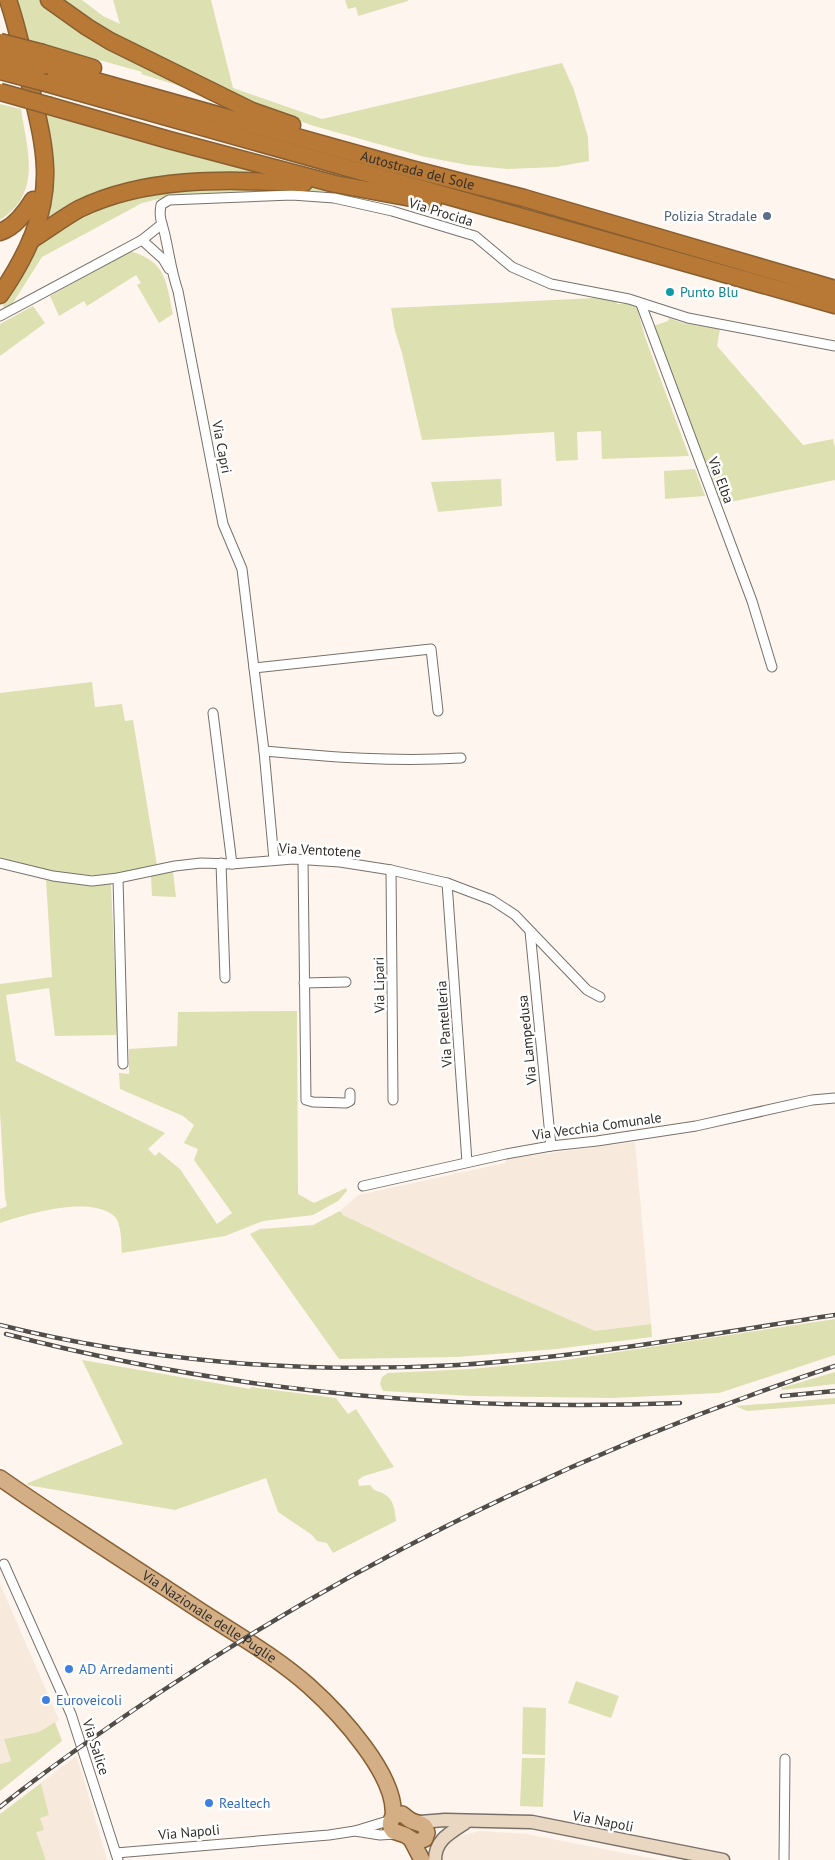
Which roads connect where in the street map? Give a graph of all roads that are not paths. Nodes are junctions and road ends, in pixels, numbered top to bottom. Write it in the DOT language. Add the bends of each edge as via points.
graph roads {
  1 [pos="8,0"];
  2 [pos="49,0"];
  3 [pos="0,2"];
  4 [pos="0,42"];
  5 [pos="0,55"];
  6 [pos="43,59"];
  7 [pos="0,71"];
  8 [pos="0,92"];
  9 [pos="370,158"];
  10 [pos="335,184"];
  11 [pos="33,200"];
  12 [pos="516,215"];
  13 [pos="162,224"];
  14 [pos="0,232"];
  15 [pos="31,240"];
  16 [pos="142,240"];
  17 [pos="171,272"];
  18 [pos="0,275"];
  19 [pos="835,289"];
  20 [pos="0,295"];
  21 [pos="641,304"];
  22 [pos="835,305"];
  23 [pos="0,316"];
  24 [pos="835,346"];
  25 [pos="254,668"];
  26 [pos="772,668"];
  27 [pos="438,711"];
  28 [pos="213,713"];
  29 [pos="264,751"];
  30 [pos="461,758"];
  31 [pos="274,860"];
  32 [pos="303,860"];
  33 [pos="0,863"];
  34 [pos="221,863"];
  35 [pos="232,864"];
  36 [pos="391,870"];
  37 [pos="118,878"];
  38 [pos="447,883"];
  39 [pos="530,931"];
  40 [pos="226,978"];
  41 [pos="346,982"];
  42 [pos="304,983"];
  43 [pos="600,997"];
  44 [pos="123,1064"];
  45 [pos="350,1093"];
  46 [pos="835,1098"];
  47 [pos="394,1100"];
  48 [pos="551,1146"];
  49 [pos="467,1162"];
  50 [pos="363,1186"];
  51 [pos="0,1478"];
  52 [pos="4,1564"];
  53 [pos="785,1758"];
  54 [pos="471,1822"];
  55 [pos="409,1828"];
  56 [pos="354,1831"];
  57 [pos="117,1857"];
  58 [pos="422,1860"];
  59 [pos="430,1860"];
  60 [pos="435,1860"];
  61 [pos="722,1860"];
  62 [pos="784,1860"];
  1 -- 15 [label="highway" via="16,23 44,153 43,195"];
  2 -- 9 [label="highway" via="110,41 252,111 331,139"];
  3 -- 11 [label="highway" via="35,153"];
  4 -- 6 [label="highway, bridge"];
  5 -- 6 [label="highway, bridge"];
  6 -- 9 [label="highway, Autostrada del Sole" via="230,109 296,137"];
  7 -- 12 [label="highway, Autostrada del Sole, bridge"];
  8 -- 10 [label="highway, bridge"];
  9 -- 19 [label="highway, Autostrada del Sole" via="524,198"];
  10 -- 12 [label="highway"];
  10 -- 15 [label="highway" via="249,181 154,186 79,210"];
  11 -- 14 [label="highway" via="23,216"];
  11 -- 18 [label="highway" via="24,232"];
  12 -- 22 [label="highway, Autostrada del Sole"];
  13 -- 16 [label="street"];
  13 -- 17 [label="street, Via Capri"];
  13 -- 21 [label="street, Via Procida" via="159,216 161,205 169,200 292,195 334,198 475,236 512,267 551,284"];
  15 -- 20 [label="highway"];
  16 -- 17 [label="street" via="163,259"];
  16 -- 23 [label="street"];
  17 -- 25 [label="street, Via Capri" via="178,291 223,524 242,569"];
  21 -- 24 [label="street, Via Procida" via="688,318"];
  21 -- 26 [label="street, Via Elba" via="752,602"];
  25 -- 27 [label="street" via="431,649"];
  25 -- 29 [label="street, Via Capri"];
  28 -- 35 [label="street"];
  29 -- 30 [label="street" via="354,759"];
  29 -- 31 [label="street, Via Capri"];
  31 -- 32 [label="street, Via Ventotene"];
  31 -- 35 [label="street, Via Ventotene"];
  32 -- 36 [label="street, Via Ventotene"];
  32 -- 42 [label="street"];
  33 -- 37 [label="street, Via Ventotene" via="53,876 92,881"];
  34 -- 35 [label="street, Via Ventotene"];
  34 -- 37 [label="street, Via Ventotene" via="175,866"];
  34 -- 40 [label="street"];
  36 -- 38 [label="street, Via Ventotene"];
  36 -- 47 [label="street, Via Lipari"];
  37 -- 44 [label="street"];
  38 -- 39 [label="street, Via Ventotene" via="492,900 515,915"];
  38 -- 49 [label="street, Via Pantelleria"];
  39 -- 43 [label="street, Via Ventotene" via="588,990"];
  39 -- 48 [label="street, Via Lampedusa"];
  41 -- 42 [label="street"];
  42 -- 45 [label="street" via="306,1100 346,1103 350,1101"];
  46 -- 48 [label="street, Via Vecchia Comunale" via="812,1100 688,1128"];
  48 -- 49 [label="street, Via Vecchia Comunale"];
  49 -- 50 [label="street, Via Vecchia Comunale"];
  51 -- 55 [label="main road, Via Nazionale delle Puglie" via="297,1677 322,1699 362,1744 397,1799"];
  52 -- 57 [label="street, Via Salice" via="71,1714"];
  53 -- 62 [label="street"];
  54 -- 55 [label="main road, Via Napoli"];
  54 -- 60 [label="main road" via="445,1836 438,1845"];
  54 -- 61 [label="main road, Via Napoli" via="532,1822"];
  55 -- 56 [label="street, Via Napoli"];
  55 -- 56 [label="street, Via Napoli" via="380,1835"];
  55 -- 58 [label="main road, Via Nazionale delle Puglie"];
  55 -- 59 [label="main road, Via Nazionale delle Puglie"];
  56 -- 57 [label="street, Via Napoli"];
}
